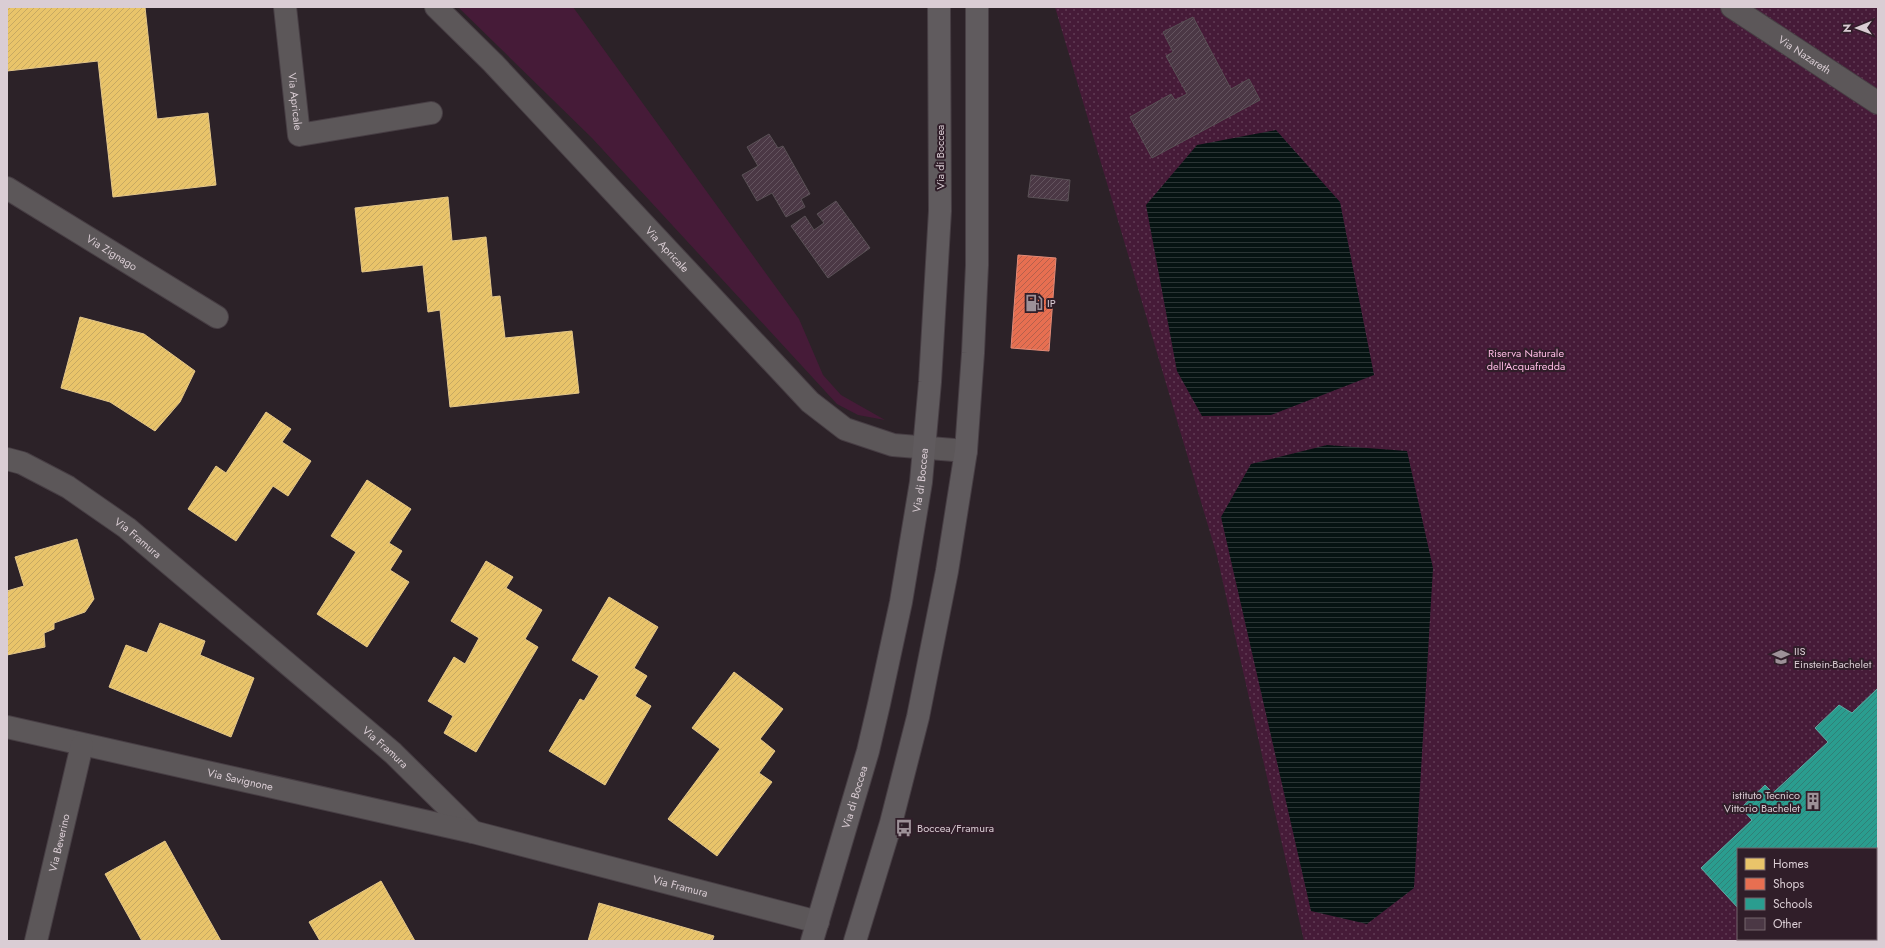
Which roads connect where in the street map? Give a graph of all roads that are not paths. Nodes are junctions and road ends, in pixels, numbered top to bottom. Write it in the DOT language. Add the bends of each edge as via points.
graph roads {
  1 [pos="284,7"];
  2 [pos="436,7"];
  3 [pos="939,7"];
  4 [pos="978,7"];
  5 [pos="1732,7"];
  6 [pos="1878,103"];
  7 [pos="431,113"];
  8 [pos="7,188"];
  9 [pos="217,317"];
  10 [pos="924,447"];
  11 [pos="966,451"];
  12 [pos="7,459"];
  13 [pos="7,727"];
  14 [pos="82,745"];
  15 [pos="473,832"];
  16 [pos="815,931"];
  17 [pos="36,941"];
  18 [pos="855,941"];
  1 -- 7 [label="street, Via Apricale" via="300,135"];
  2 -- 10 [label="street, Via Apricale" via="499,69 810,402 845,429 894,446"];
  3 -- 10 [label="main road, Via di Boccea" via="940,211"];
  4 -- 11 [label="main road" via="978,258"];
  5 -- 6 [label="street, Via Nazareth"];
  8 -- 9 [label="street, Via Zignago"];
  10 -- 11 [label="street, Via Apricale"];
  10 -- 16 [label="main road, Via di Boccea" via="910,548 879,704 868,751"];
  11 -- 18 [label="main road" via="928,672 893,815"];
  12 -- 15 [label="street, Via Framura" via="22,463 68,487 127,528 393,753"];
  13 -- 14 [label="street, Via Savignone"];
  14 -- 15 [label="street, Via Savignone"];
  14 -- 17 [label="street, Via Beverino"];
  15 -- 16 [label="street, Via Framura"];
}
